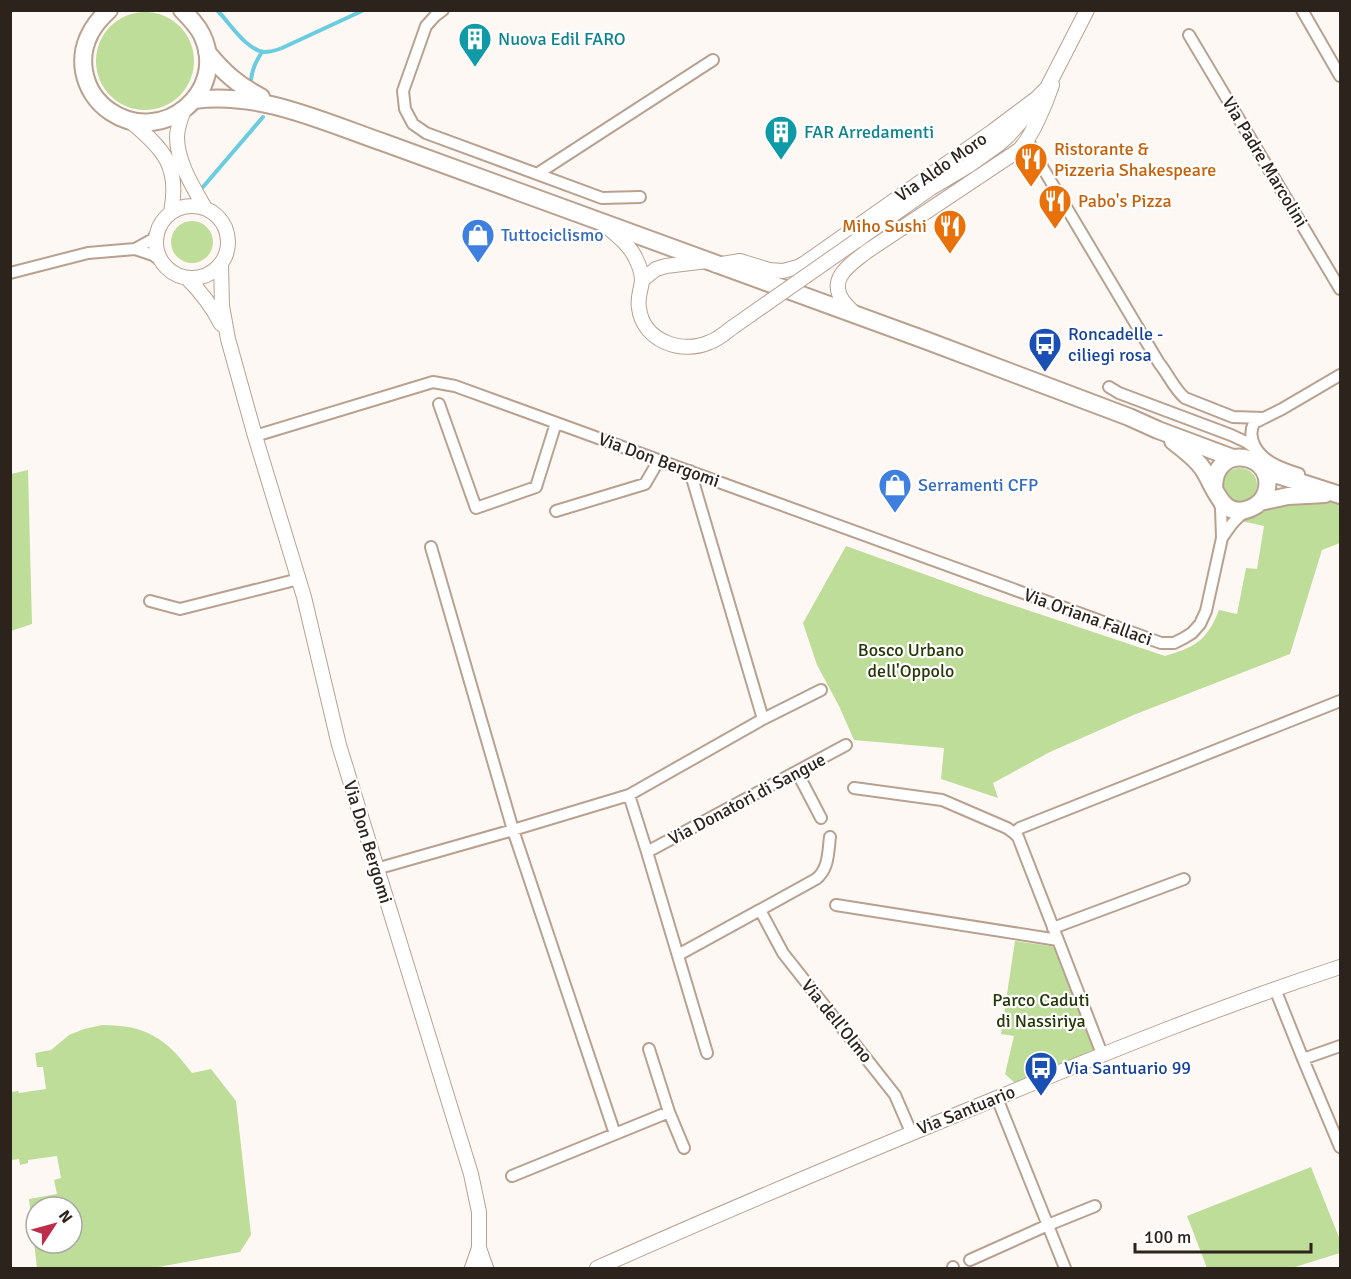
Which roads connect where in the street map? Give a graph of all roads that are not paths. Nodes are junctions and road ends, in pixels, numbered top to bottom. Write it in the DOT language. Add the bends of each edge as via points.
graph roads {
  1 [pos="93,10"];
  2 [pos="109,10"];
  3 [pos="182,10"];
  4 [pos="443,10"];
  5 [pos="1087,10"];
  6 [pos="1302,10"];
  7 [pos="92,29"];
  8 [pos="1189,35"];
  9 [pos="207,52"];
  10 [pos="713,60"];
  11 [pos="1054,76"];
  12 [pos="1341,76"];
  13 [pos="189,105"];
  14 [pos="278,106"];
  15 [pos="1014,121"];
  16 [pos="131,122"];
  17 [pos="993,131"];
  18 [pos="1027,139"];
  19 [pos="537,174"];
  20 [pos="931,188"];
  21 [pos="640,197"];
  22 [pos="602,198"];
  23 [pos="205,208"];
  24 [pos="171,212"];
  25 [pos="599,222"];
  26 [pos="157,232"];
  27 [pos="135,249"];
  28 [pos="161,261"];
  29 [pos="711,263"];
  30 [pos="221,264"];
  31 [pos="10,273"];
  32 [pos="187,278"];
  33 [pos="642,280"];
  34 [pos="1341,289"];
  35 [pos="857,316"];
  36 [pos="228,339"];
  37 [pos="1341,375"];
  38 [pos="1109,387"];
  39 [pos="439,404"];
  40 [pos="1259,420"];
  41 [pos="556,423"];
  42 [pos="1158,430"];
  43 [pos="255,436"];
  44 [pos="1257,450"];
  45 [pos="1233,458"];
  46 [pos="659,460"];
  47 [pos="690,471"];
  48 [pos="1265,471"];
  49 [pos="1215,491"];
  50 [pos="1340,494"];
  51 [pos="1256,505"];
  52 [pos="556,511"];
  53 [pos="1222,538"];
  54 [pos="431,548"];
  55 [pos="956,569"];
  56 [pos="298,579"];
  57 [pos="150,601"];
  58 [pos="821,690"];
  59 [pos="1341,701"];
  60 [pos="763,719"];
  61 [pos="846,745"];
  62 [pos="797,772"];
  63 [pos="854,788"];
  64 [pos="629,795"];
  65 [pos="821,818"];
  66 [pos="513,830"];
  67 [pos="1014,833"];
  68 [pos="830,837"];
  69 [pos="647,852"];
  70 [pos="376,868"];
  71 [pos="1184,879"];
  72 [pos="836,905"];
  73 [pos="760,910"];
  74 [pos="1053,928"];
  75 [pos="1058,940"];
  76 [pos="678,955"];
  77 [pos="1341,968"];
  78 [pos="1275,988"];
  79 [pos="1341,1046"];
  80 [pos="649,1049"];
  81 [pos="707,1053"];
  82 [pos="1102,1054"];
  83 [pos="1303,1059"];
  84 [pos="997,1098"];
  85 [pos="669,1112"];
  86 [pos="911,1132"];
  87 [pos="615,1134"];
  88 [pos="1341,1147"];
  89 [pos="684,1148"];
  90 [pos="512,1176"];
  91 [pos="1095,1206"];
  92 [pos="1048,1225"];
  93 [pos="479,1248"];
  94 [pos="970,1260"];
  95 [pos="472,1269"];
  96 [pos="486,1269"];
  97 [pos="597,1269"];
  98 [pos="1065,1269"];
  1 -- 7 [label="main road"];
  2 -- 7 [label="main road"];
  3 -- 9 [label="main road" via="194,22"];
  4 -- 19 [label="street" via="426,26 403,91 405,109 413,123 426,133"];
  5 -- 11 [label="street, Via Aldo Moro"];
  6 -- 12 [label="street"];
  7 -- 16 [label="main road" via="83,56 88,85 105,109"];
  8 -- 34 [label="street, Via Padre Marcolini"];
  9 -- 13 [label="main road" via="201,89"];
  9 -- 14 [label="main road" via="233,80"];
  10 -- 19 [label="street"];
  11 -- 15 [label="street, Via Aldo Moro"];
  11 -- 18 [label="street, Via Aldo Moro"];
  13 -- 14 [label="main road" via="212,97 230,97"];
  13 -- 16 [label="main road" via="175,116 154,123"];
  13 -- 23 [label="street" via="178,128 179,153"];
  14 -- 25 [label="main road"];
  15 -- 17 [label="street, Via Aldo Moro"];
  15 -- 18 [label="street"];
  15 -- 20 [label="street" via="1008,136 999,144"];
  16 -- 24 [label="street" via="152,139 169,165 174,181"];
  17 -- 20 [label="street"];
  17 -- 29 [label="street, Via Aldo Moro" via="798,267 777,271 740,261"];
  18 -- 35 [label="street, Via Aldo Moro" via="1019,150 843,271 839,292"];
  18 -- 40 [label="street" via="1179,392 1233,417"];
  19 -- 22 [label="street"];
  20 -- 33 [label="street, bridge" via="711,342 689,348 654,337 643,323 639,309"];
  21 -- 22 [label="street"];
  22 -- 25 [label="street"];
  23 -- 24 [label="street" via="194,205"];
  23 -- 30 [label="street, Via Don Bergomi" via="217,215 227,230 228,248"];
  24 -- 26 [label="street"];
  25 -- 29 [label="main road"];
  25 -- 33 [label="street" via="636,257"];
  26 -- 27 [label="street" via="153,239"];
  26 -- 28 [label="street" via="156,247"];
  27 -- 28 [label="street"];
  27 -- 31 [label="street" via="87,253"];
  28 -- 32 [label="street, Via Don Bergomi" via="172,272"];
  29 -- 33 [label="street, Via Aldo Moro" via="666,266"];
  29 -- 35 [label="main road"];
  30 -- 32 [label="street" via="200,278"];
  30 -- 36 [label="street, Via Don Bergomi"];
  32 -- 36 [label="street, Via Don Bergomi" via="209,303"];
  35 -- 42 [label="main road"];
  36 -- 43 [label="street, Via Don Bergomi"];
  37 -- 40 [label="street"];
  38 -- 44 [label="street" via="1231,435"];
  39 -- 41 [label="street" via="476,508 536,487"];
  40 -- 44 [label="street" via="1251,431"];
  41 -- 43 [label="street, Via Don Bergomi" via="455,386 433,382"];
  41 -- 46 [label="street, Via Don Bergomi"];
  42 -- 45 [label="main road"];
  42 -- 49 [label="main road" via="1192,456"];
  43 -- 56 [label="street, Via Don Bergomi"];
  44 -- 50 [label="street" via="1272,464"];
  45 -- 48 [label="main road" via="1251,459"];
  45 -- 49 [label="main road" via="1216,473"];
  46 -- 47 [label="street, Via Don Bergomi"];
  46 -- 52 [label="street" via="645,484"];
  47 -- 55 [label="street, Via Don Bergomi"];
  47 -- 60 [label="street"];
  48 -- 50 [label="main road"];
  48 -- 51 [label="main road" via="1267,488"];
  49 -- 51 [label="main road" via="1220,501 1235,510"];
  49 -- 53 [label="street, Via Oriana Fallaci" via="1221,508"];
  50 -- 51 [label="main road" via="1300,495"];
  51 -- 53 [label="street, Via Oriana Fallaci" via="1241,514"];
  53 -- 55 [label="street, Via Oriana Fallaci" via="1206,611 1192,633 1174,643 1161,643"];
  54 -- 66 [label="street"];
  56 -- 57 [label="street" via="180,609"];
  56 -- 70 [label="street, Via Don Bergomi" via="339,745"];
  58 -- 60 [label="street"];
  59 -- 67 [label="street"];
  60 -- 64 [label="street"];
  61 -- 62 [label="street, Via Donatori di Sangue"];
  62 -- 65 [label="street"];
  62 -- 69 [label="street, Via Donatori di Sangue"];
  63 -- 67 [label="street" via="942,800"];
  64 -- 66 [label="street"];
  64 -- 69 [label="street, Via Donatori di Sangue"];
  66 -- 70 [label="street"];
  66 -- 87 [label="street"];
  67 -- 74 [label="street"];
  68 -- 73 [label="street" via="826,867 821,875"];
  69 -- 76 [label="street, Via Donatori di Sangue"];
  70 -- 93 [label="street, Via Don Bergomi" via="471,1174 479,1212"];
  71 -- 74 [label="street"];
  72 -- 75 [label="street"];
  73 -- 76 [label="street"];
  73 -- 86 [label="street, Via dell'Olmo" via="783,953 895,1095"];
  74 -- 75 [label="street"];
  75 -- 82 [label="street"];
  76 -- 81 [label="street, Via Donatori di Sangue"];
  77 -- 78 [label="street, Via Santuario"];
  78 -- 82 [label="street, Via Santuario"];
  78 -- 83 [label="street"];
  79 -- 83 [label="street"];
  80 -- 85 [label="street"];
  82 -- 84 [label="street, Via Santuario"];
  83 -- 88 [label="street"];
  84 -- 86 [label="street, Via Santuario"];
  84 -- 92 [label="street"];
  85 -- 87 [label="street"];
  85 -- 89 [label="street"];
  86 -- 97 [label="street, Via Santuario"];
  87 -- 90 [label="street"];
  91 -- 92 [label="street"];
  92 -- 94 [label="street"];
  92 -- 98 [label="street"];
  93 -- 95 [label="street, Via Don Bergomi"];
  93 -- 96 [label="street, Via Don Bergomi"];
}
